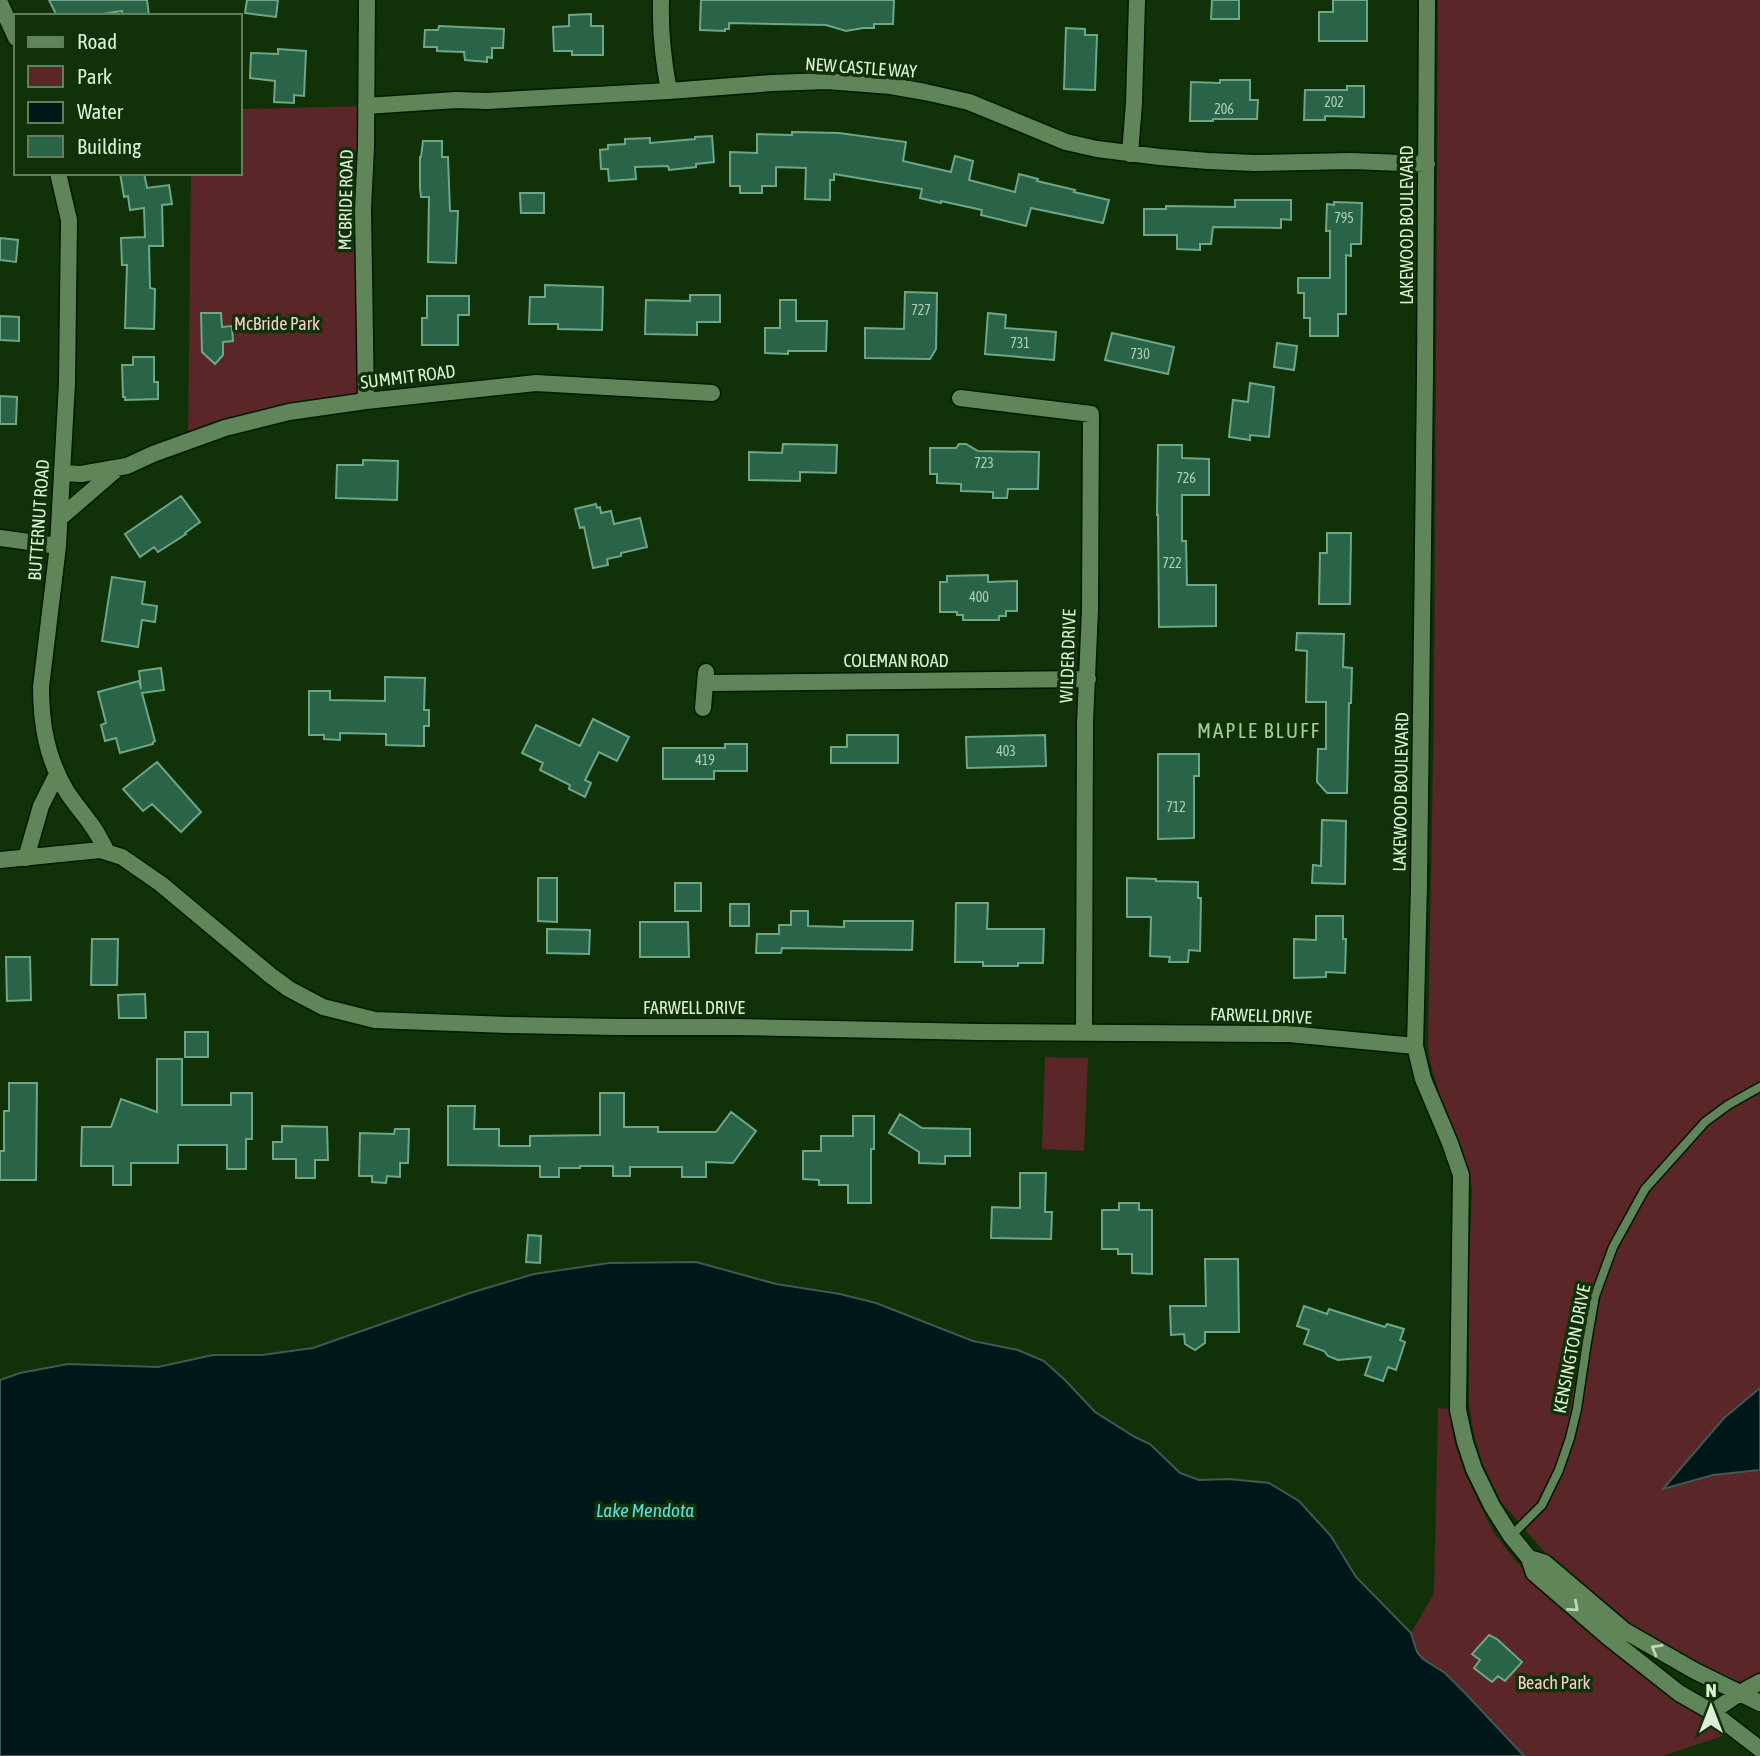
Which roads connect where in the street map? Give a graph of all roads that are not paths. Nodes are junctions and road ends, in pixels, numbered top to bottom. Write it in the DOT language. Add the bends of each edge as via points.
graph roads {
  1 [pos="367,0"];
  2 [pos="661,0"];
  3 [pos="1137,0"];
  4 [pos="1427,0"];
  5 [pos="0,3"];
  6 [pos="14,34"];
  7 [pos="668,91"];
  8 [pos="366,106"];
  9 [pos="1130,154"];
  10 [pos="1427,164"];
  11 [pos="58,175"];
  12 [pos="712,393"];
  13 [pos="960,398"];
  14 [pos="366,401"];
  15 [pos="118,468"];
  16 [pos="62,473"];
  17 [pos="60,518"];
  18 [pos="0,538"];
  19 [pos="58,546"];
  20 [pos="1088,679"];
  21 [pos="703,708"];
  22 [pos="57,774"];
  23 [pos="107,852"];
  24 [pos="26,858"];
  25 [pos="0,860"];
  26 [pos="1084,1032"];
  27 [pos="1415,1046"];
  28 [pos="1760,1087"];
  29 [pos="1511,1536"];
  30 [pos="1529,1558"];
  31 [pos="1760,1682"];
  32 [pos="1740,1693"];
  33 [pos="1760,1703"];
  34 [pos="1712,1712"];
  35 [pos="1760,1749"];
  1 -- 8 [label="street, MCBRIDE ROAD"];
  2 -- 7 [label="street"];
  3 -- 9 [label="street"];
  4 -- 10 [label="street, LAKEWOOD BOULEVARD"];
  5 -- 6 [label="street"];
  7 -- 8 [label="street, NEW CASTLE WAY"];
  7 -- 9 [label="street, NEW CASTLE WAY" via="828,81 891,86 969,102 1066,142"];
  8 -- 14 [label="street, MCBRIDE ROAD"];
  9 -- 10 [label="street, NEW CASTLE WAY" via="1255,163"];
  10 -- 27 [label="street, LAKEWOOD BOULEVARD"];
  11 -- 16 [label="street, BUTTERNUT ROAD" via="69,220"];
  12 -- 14 [label="street, SUMMIT ROAD" via="536,383"];
  13 -- 20 [label="street, WILDER DRIVE" via="1091,414"];
  14 -- 15 [label="street, SUMMIT ROAD" via="289,412 225,428"];
  15 -- 16 [label="street, SUMMIT ROAD"];
  15 -- 17 [label="street, SUMMIT ROAD"];
  16 -- 17 [label="street, BUTTERNUT ROAD"];
  17 -- 19 [label="street, BUTTERNUT ROAD"];
  18 -- 19 [label="street"];
  19 -- 22 [label="street, BUTTERNUT ROAD" via="41,687 44,732"];
  20 -- 21 [label="street, COLEMAN ROAD" via="705,677"];
  20 -- 26 [label="street, WILDER DRIVE"];
  22 -- 23 [label="street, BUTTERNUT ROAD"];
  22 -- 24 [label="street" via="41,806"];
  23 -- 24 [label="street, FARWELL DRIVE"];
  23 -- 26 [label="street, FARWELL DRIVE" via="161,884 289,989 323,1007 375,1020"];
  24 -- 25 [label="street, FARWELL DRIVE"];
  26 -- 27 [label="street, FARWELL DRIVE" via="1289,1034"];
  27 -- 29 [label="street, LAKEWOOD BOULEVARD" via="1423,1079 1461,1175 1458,1410 1474,1469"];
  28 -- 29 [label="lane, KENSINGTON DRIVE" via="1705,1122 1645,1189 1619,1235 1595,1296 1567,1449 1542,1505"];
  29 -- 30 [label="street, LAKEWOOD BOULEVARD"];
  32 -- 30 [label="street, LAKEWOOD BOULEVARD, one-way" via="1625,1631 1545,1563"];
  30 -- 34 [label="street, LAKEWOOD BOULEVARD, one-way" via="1534,1573 1608,1637 1679,1693"];
  31 -- 32 [label="street"];
  32 -- 33 [label="street, LAKEWOOD BOULEVARD"];
  32 -- 34 [label="street"];
  34 -- 35 [label="street, LAKEWOOD BOULEVARD"];
}
